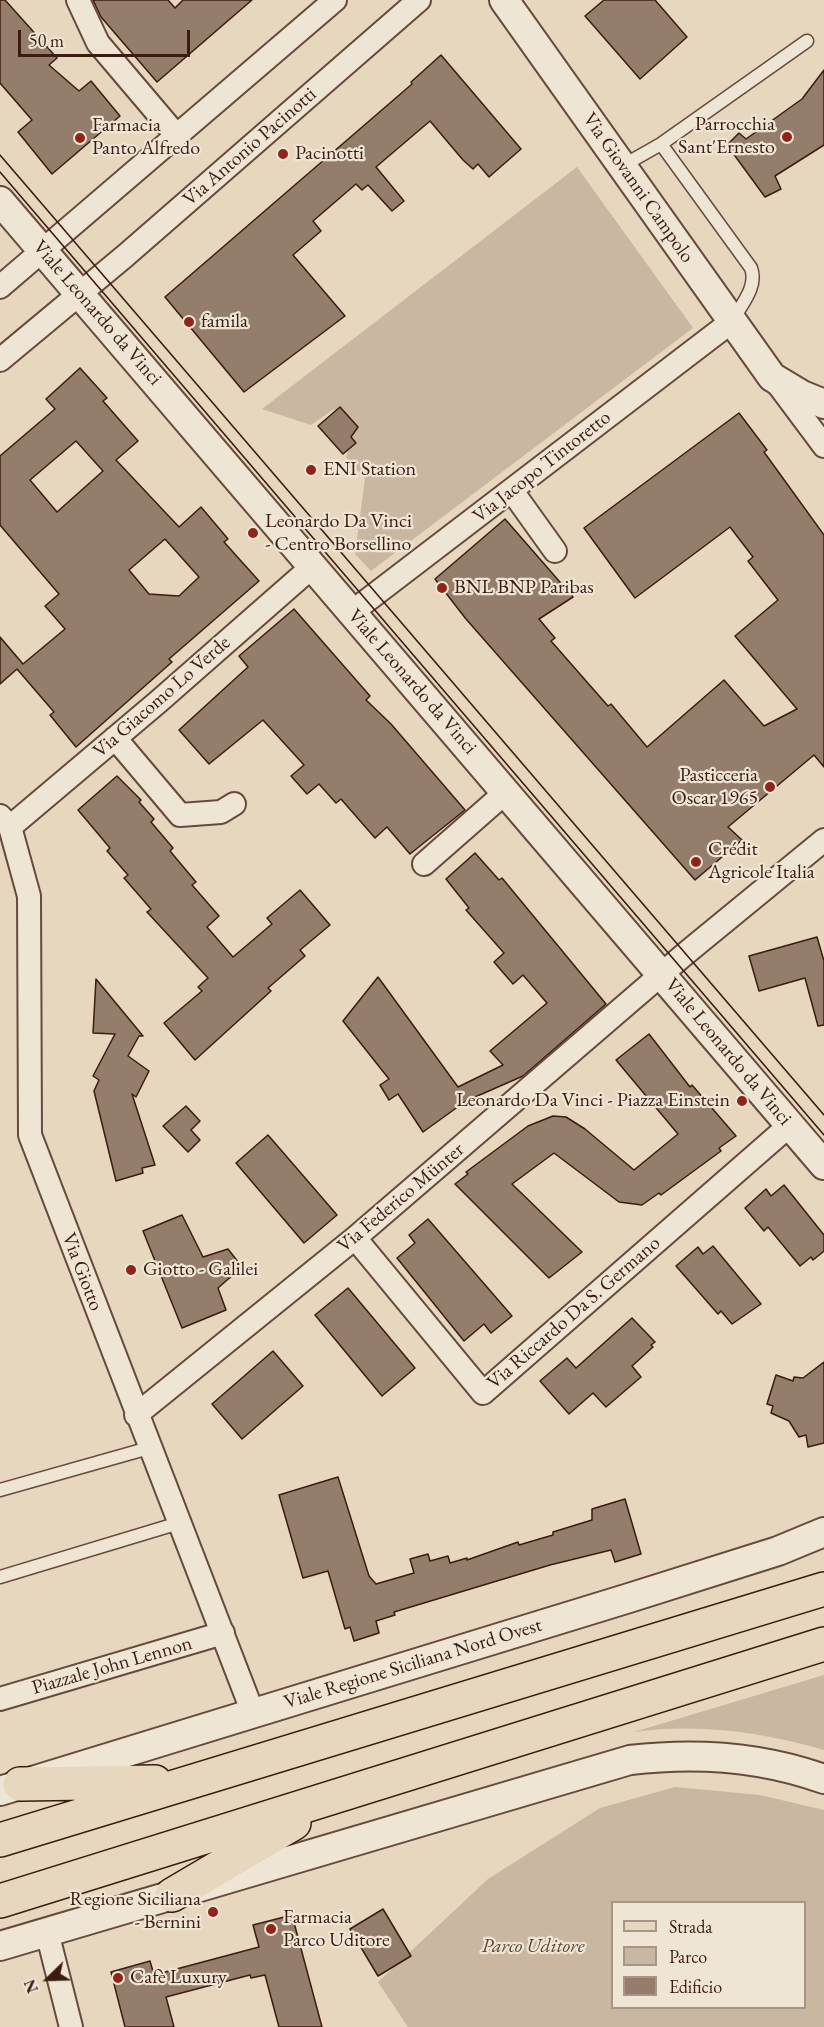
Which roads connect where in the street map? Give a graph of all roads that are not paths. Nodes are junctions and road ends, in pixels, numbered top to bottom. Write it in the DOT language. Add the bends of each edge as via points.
graph roads {
  1 [pos="78,0"];
  2 [pos="335,0"];
  3 [pos="419,0"];
  4 [pos="504,0"];
  5 [pos="807,41"];
  6 [pos="176,135"];
  7 [pos="661,144"];
  8 [pos="624,165"];
  9 [pos="0,201"];
  10 [pos="42,250"];
  11 [pos="0,287"];
  12 [pos="81,294"];
  13 [pos="731,322"];
  14 [pos="0,360"];
  15 [pos="772,376"];
  16 [pos="824,404"];
  17 [pos="824,446"];
  18 [pos="512,491"];
  19 [pos="555,551"];
  20 [pos="312,566"];
  21 [pos="352,612"];
  22 [pos="115,738"];
  23 [pos="506,792"];
  24 [pos="234,804"];
  25 [pos="5,821"];
  26 [pos="824,840"];
  27 [pos="424,864"];
  28 [pos="662,974"];
  29 [pos="790,1125"];
  30 [pos="824,1165"];
  31 [pos="355,1238"];
  32 [pos="136,1415"];
  33 [pos="149,1448"];
  34 [pos="0,1490"];
  35 [pos="179,1523"];
  36 [pos="824,1532"];
  37 [pos="0,1577"];
  38 [pos="824,1589"];
  39 [pos="223,1633"];
  40 [pos="824,1644"];
  41 [pos="0,1699"];
  42 [pos="253,1713"];
  43 [pos="824,1779"];
  44 [pos="192,1781"];
  45 [pos="10,1787"];
  46 [pos="340,1795"];
  47 [pos="0,1840"];
  48 [pos="172,1896"];
  49 [pos="0,1901"];
  50 [pos="47,1932"];
  51 [pos="0,1946"];
  52 [pos="70,2027"];
  1 -- 6 [label="street" via="98,43"];
  2 -- 6 [label="street"];
  3 -- 12 [label="street, Via Antonio Pacinotti"];
  4 -- 8 [label="street, Via Giovanni Campolo"];
  5 -- 7 [label="lane"];
  6 -- 10 [label="street"];
  7 -- 8 [label="lane"];
  7 -- 13 [label="lane" via="752,268 753,286"];
  8 -- 13 [label="street, Via Giovanni Campolo"];
  9 -- 10 [label="street, Viale Leonardo da Vinci"];
  10 -- 11 [label="street"];
  10 -- 12 [label="street, Viale Leonardo da Vinci"];
  12 -- 14 [label="street, Via Antonio Pacinotti"];
  12 -- 20 [label="street, Viale Leonardo da Vinci"];
  13 -- 15 [label="street, Via Giovanni Campolo"];
  13 -- 18 [label="street, Via Jacopo Tintoretto"];
  15 -- 16 [label="street, Via Giovanni Campolo"];
  15 -- 17 [label="street, Via Giovanni Campolo"];
  18 -- 19 [label="street"];
  18 -- 21 [label="street, Via Jacopo Tintoretto"];
  20 -- 21 [label="street, Viale Leonardo da Vinci"];
  20 -- 22 [label="street, Via Giacomo Lo Verde"];
  21 -- 23 [label="street, Viale Leonardo da Vinci"];
  22 -- 24 [label="street" via="180,815 221,812"];
  22 -- 25 [label="street, Via Giacomo Lo Verde"];
  23 -- 27 [label="street"];
  23 -- 28 [label="street, Viale Leonardo da Vinci"];
  25 -- 32 [label="street, Via Giotto" via="29,896 30,1135"];
  26 -- 28 [label="street, Via Federico Münter"];
  28 -- 29 [label="street, Viale Leonardo da Vinci"];
  28 -- 31 [label="street, Via Federico Münter"];
  29 -- 30 [label="street, Viale Leonardo da Vinci"];
  29 -- 31 [label="street, Via Riccardo Da S. Germano" via="483,1393"];
  31 -- 32 [label="street, Via Federico Münter"];
  32 -- 33 [label="street, Via Giotto"];
  33 -- 34 [label="lane"];
  33 -- 35 [label="street, Via Giotto"];
  35 -- 37 [label="lane"];
  35 -- 39 [label="street, Via Giotto"];
  36 -- 42 [label="street, Viale Regione Siciliana Nord Ovest" via="640,1595"];
  38 -- 44 [label="main road"];
  39 -- 41 [label="street, Piazzale John Lennon"];
  39 -- 42 [label="street, Via Giotto"];
  40 -- 46 [label="main road"];
  42 -- 45 [label="street, Viale Regione Siciliana Nord Ovest"];
  43 -- 48 [label="street" via="766,1761 721,1756 674,1754 630,1760"];
  44 -- 45 [label="main road"];
  44 -- 47 [label="main road"];
  46 -- 48 [label="main road"];
  46 -- 49 [label="main road"];
  48 -- 50 [label="street"];
  50 -- 51 [label="street"];
  50 -- 52 [label="street"];
}
